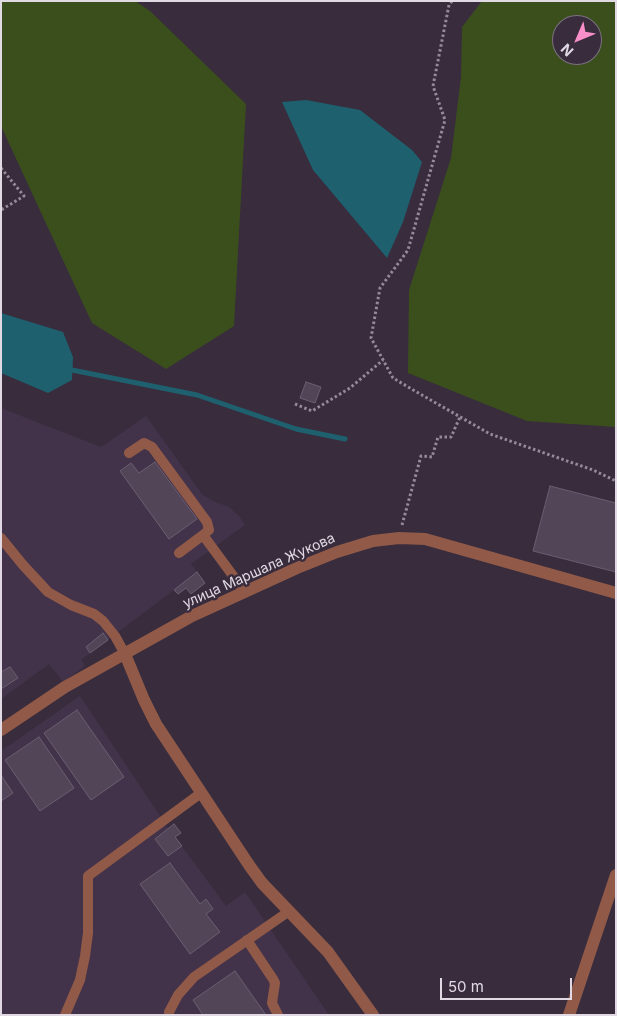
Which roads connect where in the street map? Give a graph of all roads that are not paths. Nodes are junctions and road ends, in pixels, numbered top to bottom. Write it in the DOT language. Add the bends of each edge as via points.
graph roads {
  1 [pos="129,453"];
  2 [pos="203,535"];
  3 [pos="1,538"];
  4 [pos="179,553"];
  5 [pos="245,592"];
  6 [pos="616,593"];
  7 [pos="125,654"];
  8 [pos="1,730"];
  9 [pos="201,793"];
  10 [pos="616,875"];
  11 [pos="288,912"];
  12 [pos="247,940"];
  13 [pos="65,1015"];
  14 [pos="169,1015"];
  15 [pos="278,1015"];
  16 [pos="373,1015"];
  17 [pos="569,1015"];
  1 -- 2 [label="lane" via="144,443 152,446 207,522 209,530"];
  2 -- 4 [label="lane"];
  2 -- 5 [label="lane"];
  3 -- 7 [label="lane" via="48,592 103,621"];
  5 -- 6 [label="street, улица Маршала Жукова" via="337,552 373,541 399,538 426,539"];
  5 -- 7 [label="street, улица Маршала Жукова" via="192,616"];
  7 -- 8 [label="street, улица Маршала Жукова" via="65,687"];
  7 -- 9 [label="street" via="156,724"];
  9 -- 11 [label="street" via="262,883"];
  9 -- 13 [label="lane" via="88,876 85,956 80,980"];
  10 -- 17 [label="street"];
  11 -- 12 [label="lane"];
  11 -- 16 [label="street" via="328,952"];
  12 -- 14 [label="lane" via="194,977 178,995"];
  12 -- 15 [label="lane" via="275,983 272,1004"];
}
